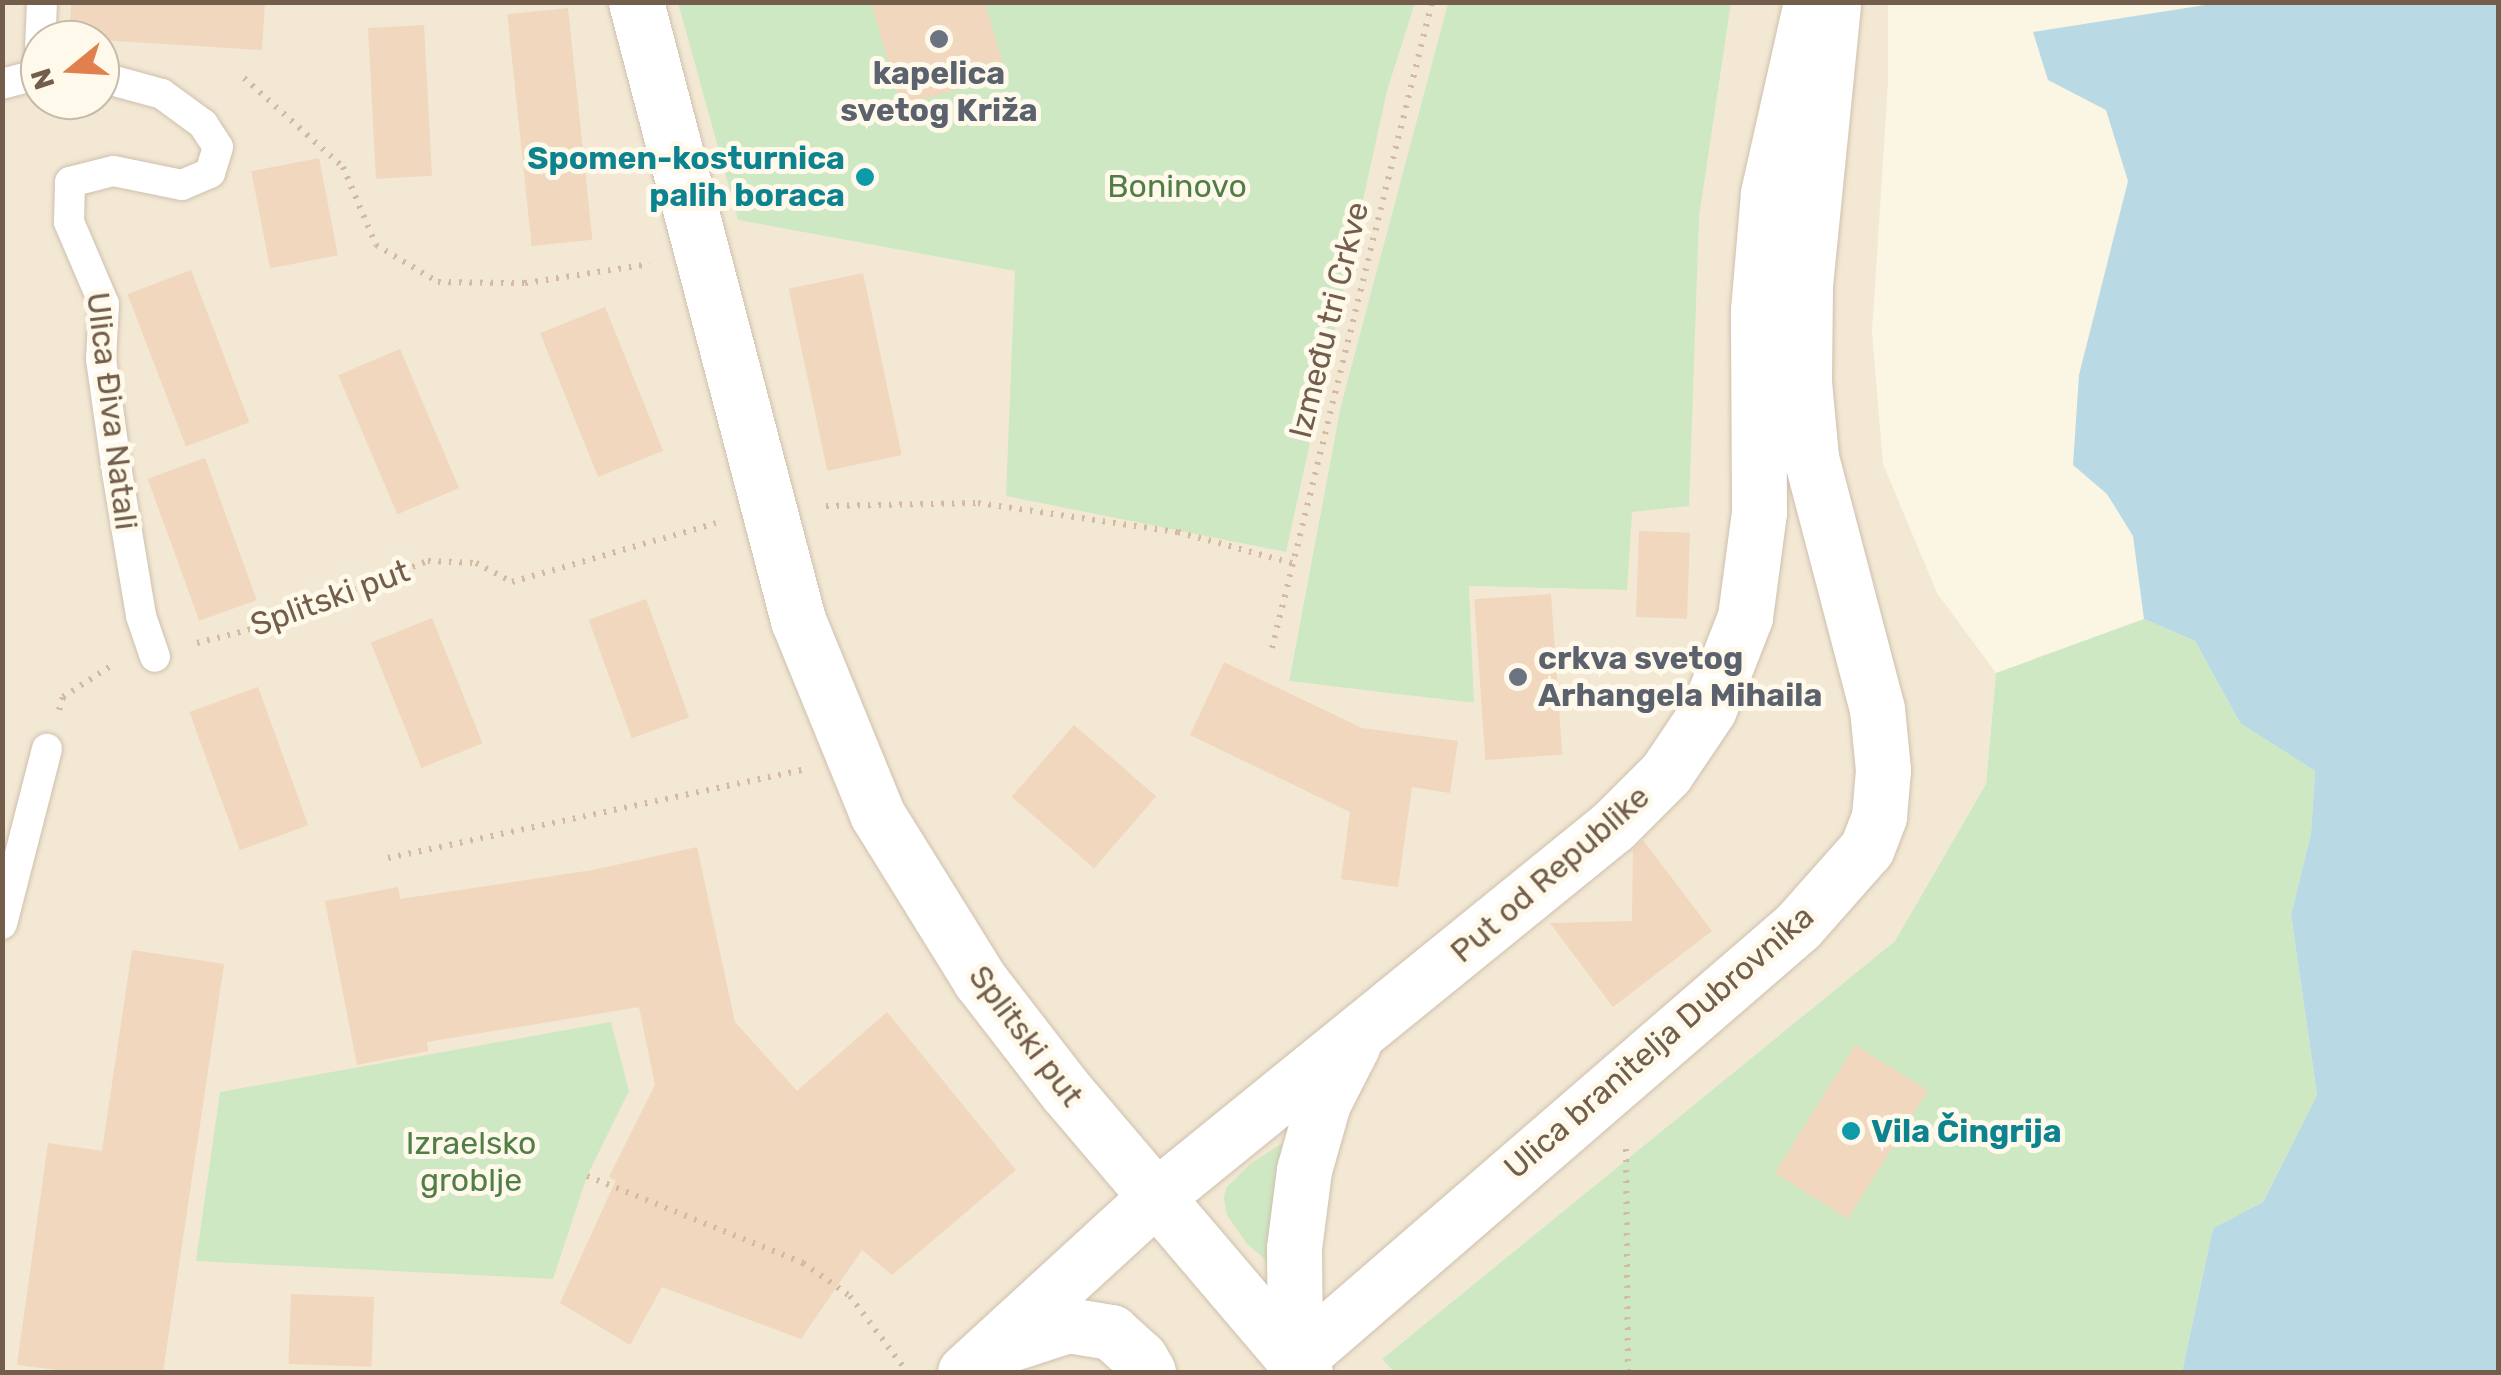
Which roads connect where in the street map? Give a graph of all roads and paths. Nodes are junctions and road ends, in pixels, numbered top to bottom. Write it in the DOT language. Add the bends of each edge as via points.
graph roads {
  1 [pos="636,2"];
  2 [pos="1432,2"];
  3 [pos="1810,2"];
  4 [pos="1833,2"];
  5 [pos="244,78"];
  6 [pos="120,82"];
  7 [pos="705,254"];
  8 [pos="770,507"];
  9 [pos="1295,564"];
  10 [pos="1272,648"];
  11 [pos="155,658"];
  12 [pos="47,749"];
  13 [pos="852,760"];
  14 [pos="388,858"];
  15 [pos="2,924"];
  16 [pos="1360,1033"];
  17 [pos="1625,1133"];
  18 [pos="587,1176"];
  19 [pos="1157,1196"];
  20 [pos="980,1360"];
  21 [pos="1294,1368"];
  22 [pos="907,1372"];
  23 [pos="1148,1372"];
  24 [pos="1628,1372"];
  1 -- 7 [label="street, Splitski put"];
  2 -- 9 [label="path, Između tri Crkve"];
  3 -- 16 [label="street, Put od Republike" via="1768,192 1758,310 1759,512 1745,617 1709,710 1666,773 1613,826"];
  4 -- 21 [label="street, Ulica branitelja Dubrovnika" via="1806,285 1804,382 1810,457 1877,709 1883,770 1879,816 1867,848 1798,926"];
  5 -- 7 [label="path" via="343,167 376,245 438,282 526,284"];
  6 -- 11 [label="lane, Ulica Điva Natali" via="162,94 203,124 218,147 210,172 182,185 113,171 70,182 69,222 104,304 101,359 117,472 141,616"];
  7 -- 8 [label="street, Splitski put"];
  8 -- 9 [label="path, Splitski put" via="978,503 1178,532"];
  8 -- 11 [label="path, Splitski put" via="512,582 476,563 428,562 256,628"];
  8 -- 13 [label="street, Splitski put" via="798,620"];
  9 -- 10 [label="path, Između tri Crkve"];
  11 -- 12 [label="path, Splitski put" via="104,667 63,696"];
  12 -- 15 [label="lane"];
  13 -- 14 [label="path"];
  13 -- 19 [label="street, Splitski put" via="903,859 980,980"];
  16 -- 19 [label="street, Put od Republike"];
  16 -- 21 [label="street" via="1323,1103 1304,1170 1292,1285"];
  17 -- 24 [label="path"];
  18 -- 22 [label="path" via="803,1263 850,1296"];
  19 -- 20 [label="street, Put od Republike"];
  19 -- 21 [label="street, Splitski put"];
  20 -- 23 [label="street" via="1068,1325 1111,1332"];
}
